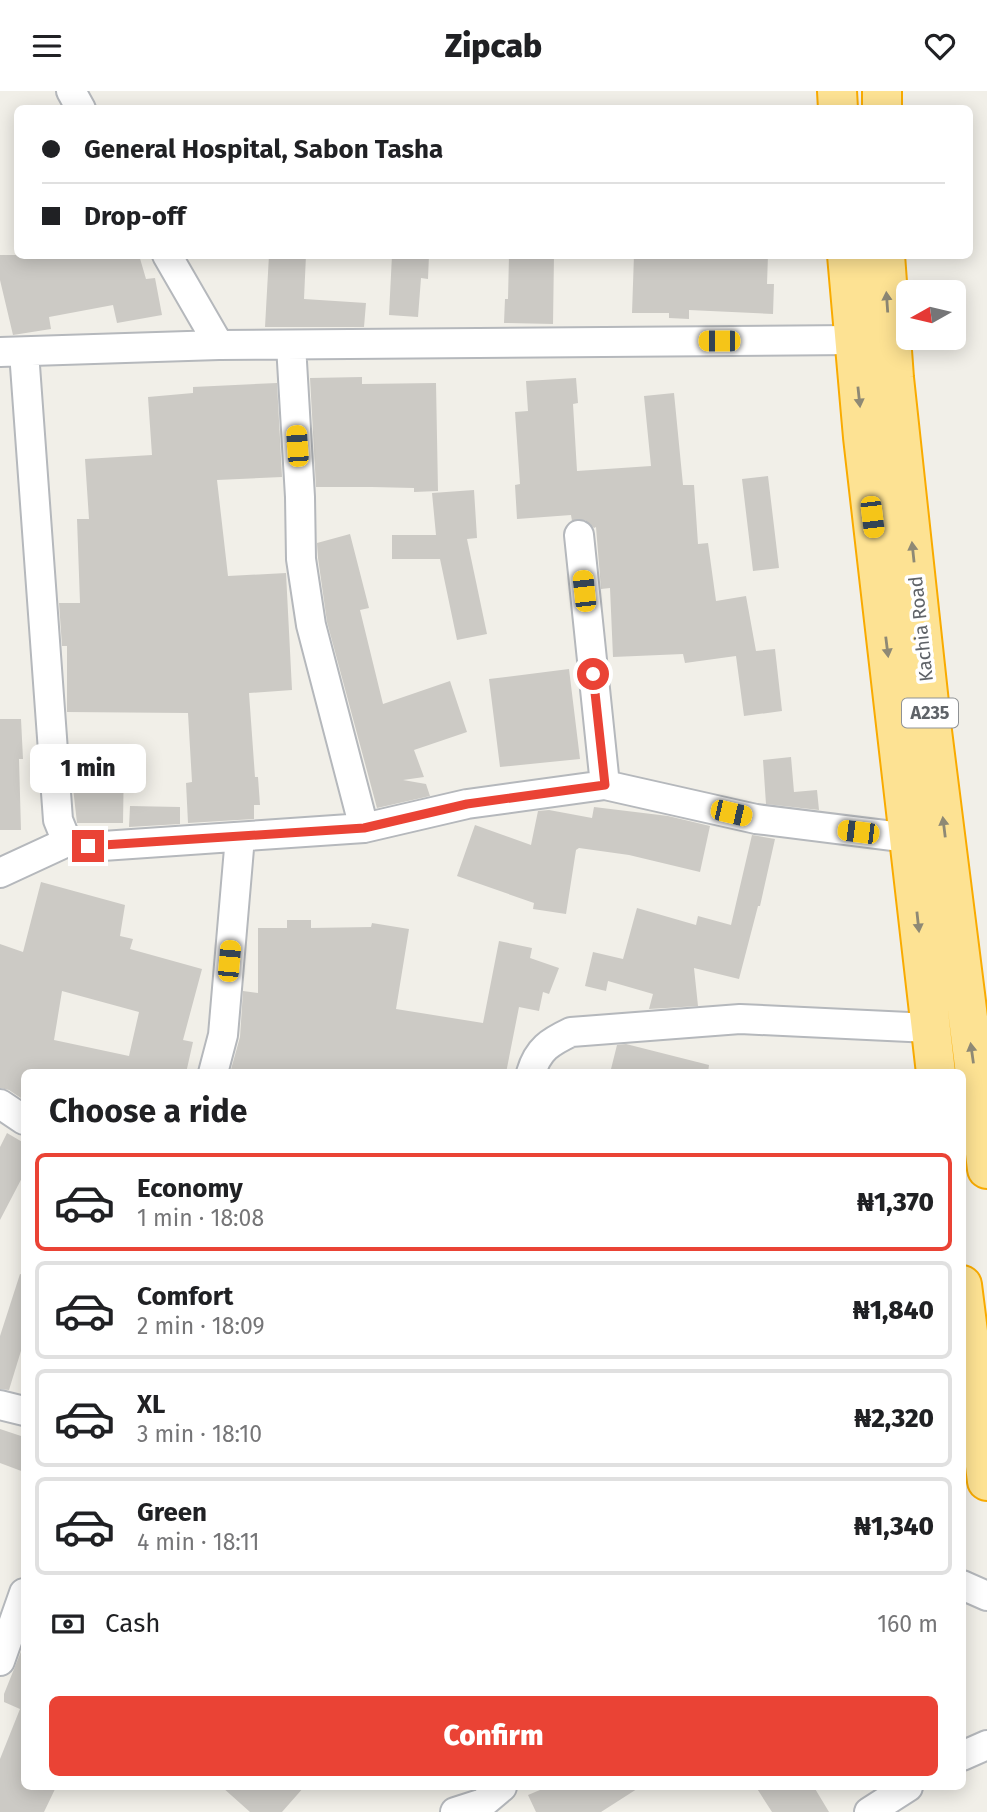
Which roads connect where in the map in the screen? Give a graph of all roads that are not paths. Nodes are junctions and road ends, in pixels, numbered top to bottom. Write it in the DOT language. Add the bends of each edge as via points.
graph roads {
  1 [pos="169,259"];
  2 [pos="846,259"];
  3 [pos="884,259"];
  4 [pos="853,340"];
  5 [pos="219,345"];
  6 [pos="291,345"];
  7 [pos="12,352"];
  8 [pos="579,535"];
  9 [pos="605,785"];
  10 [pos="364,828"];
  11 [pos="240,837"];
  12 [pos="909,838"];
  13 [pos="67,842"];
  14 [pos="0,873"];
  15 [pos="930,1028"];
  16 [pos="214,1069"];
  17 [pos="532,1069"];
  18 [pos="935,1069"];
  19 [pos="0,1104"];
  20 [pos="984,1114"];
  21 [pos="21,1118"];
  22 [pos="987,1169"];
  23 [pos="966,1316"];
  24 [pos="0,1405"];
  25 [pos="21,1410"];
  26 [pos="987,1481"];
  27 [pos="966,1587"];
  28 [pos="987,1596"];
  29 [pos="21,1602"];
  30 [pos="0,1661"];
  31 [pos="987,1745"];
  32 [pos="966,1754"];
  33 [pos="903,1790"];
  34 [pos="491,1800"];
  35 [pos="455,1812"];
  36 [pos="870,1812"];
  1 -- 5 [label="street"];
  2 -- 4 [label="highway, Kachia Road / A235"];
  20 -- 3 [label="highway, Kachia Road / A235, one-way" via="932,731"];
  4 -- 6 [label="street"];
  4 -- 12 [label="highway, Kachia Road / A235, one-way"];
  5 -- 6 [label="street"];
  5 -- 7 [label="street"];
  6 -- 10 [label="street" via="305,586"];
  7 -- 13 [label="street" via="58,820"];
  8 -- 9 [label="street"];
  9 -- 10 [label="street" via="467,804"];
  9 -- 12 [label="street" via="756,819"];
  10 -- 11 [label="street"];
  11 -- 13 [label="street" via="88,846"];
  11 -- 16 [label="street" via="223,1035"];
  12 -- 15 [label="highway, Kachia Road / A235, one-way"];
  13 -- 14 [label="street"];
  15 -- 17 [label="street" via="740,1019 571,1032 550,1042"];
  15 -- 18 [label="highway, Kachia Road / A235"];
  19 -- 21 [label="street"];
  20 -- 22 [label="highway, Kachia Road / A235"];
  23 -- 26 [label="highway"];
  24 -- 25 [label="street"];
  27 -- 28 [label="street"];
  29 -- 30 [label="street"];
  31 -- 32 [label="street"];
  33 -- 36 [label="street"];
  34 -- 35 [label="street"];
}
